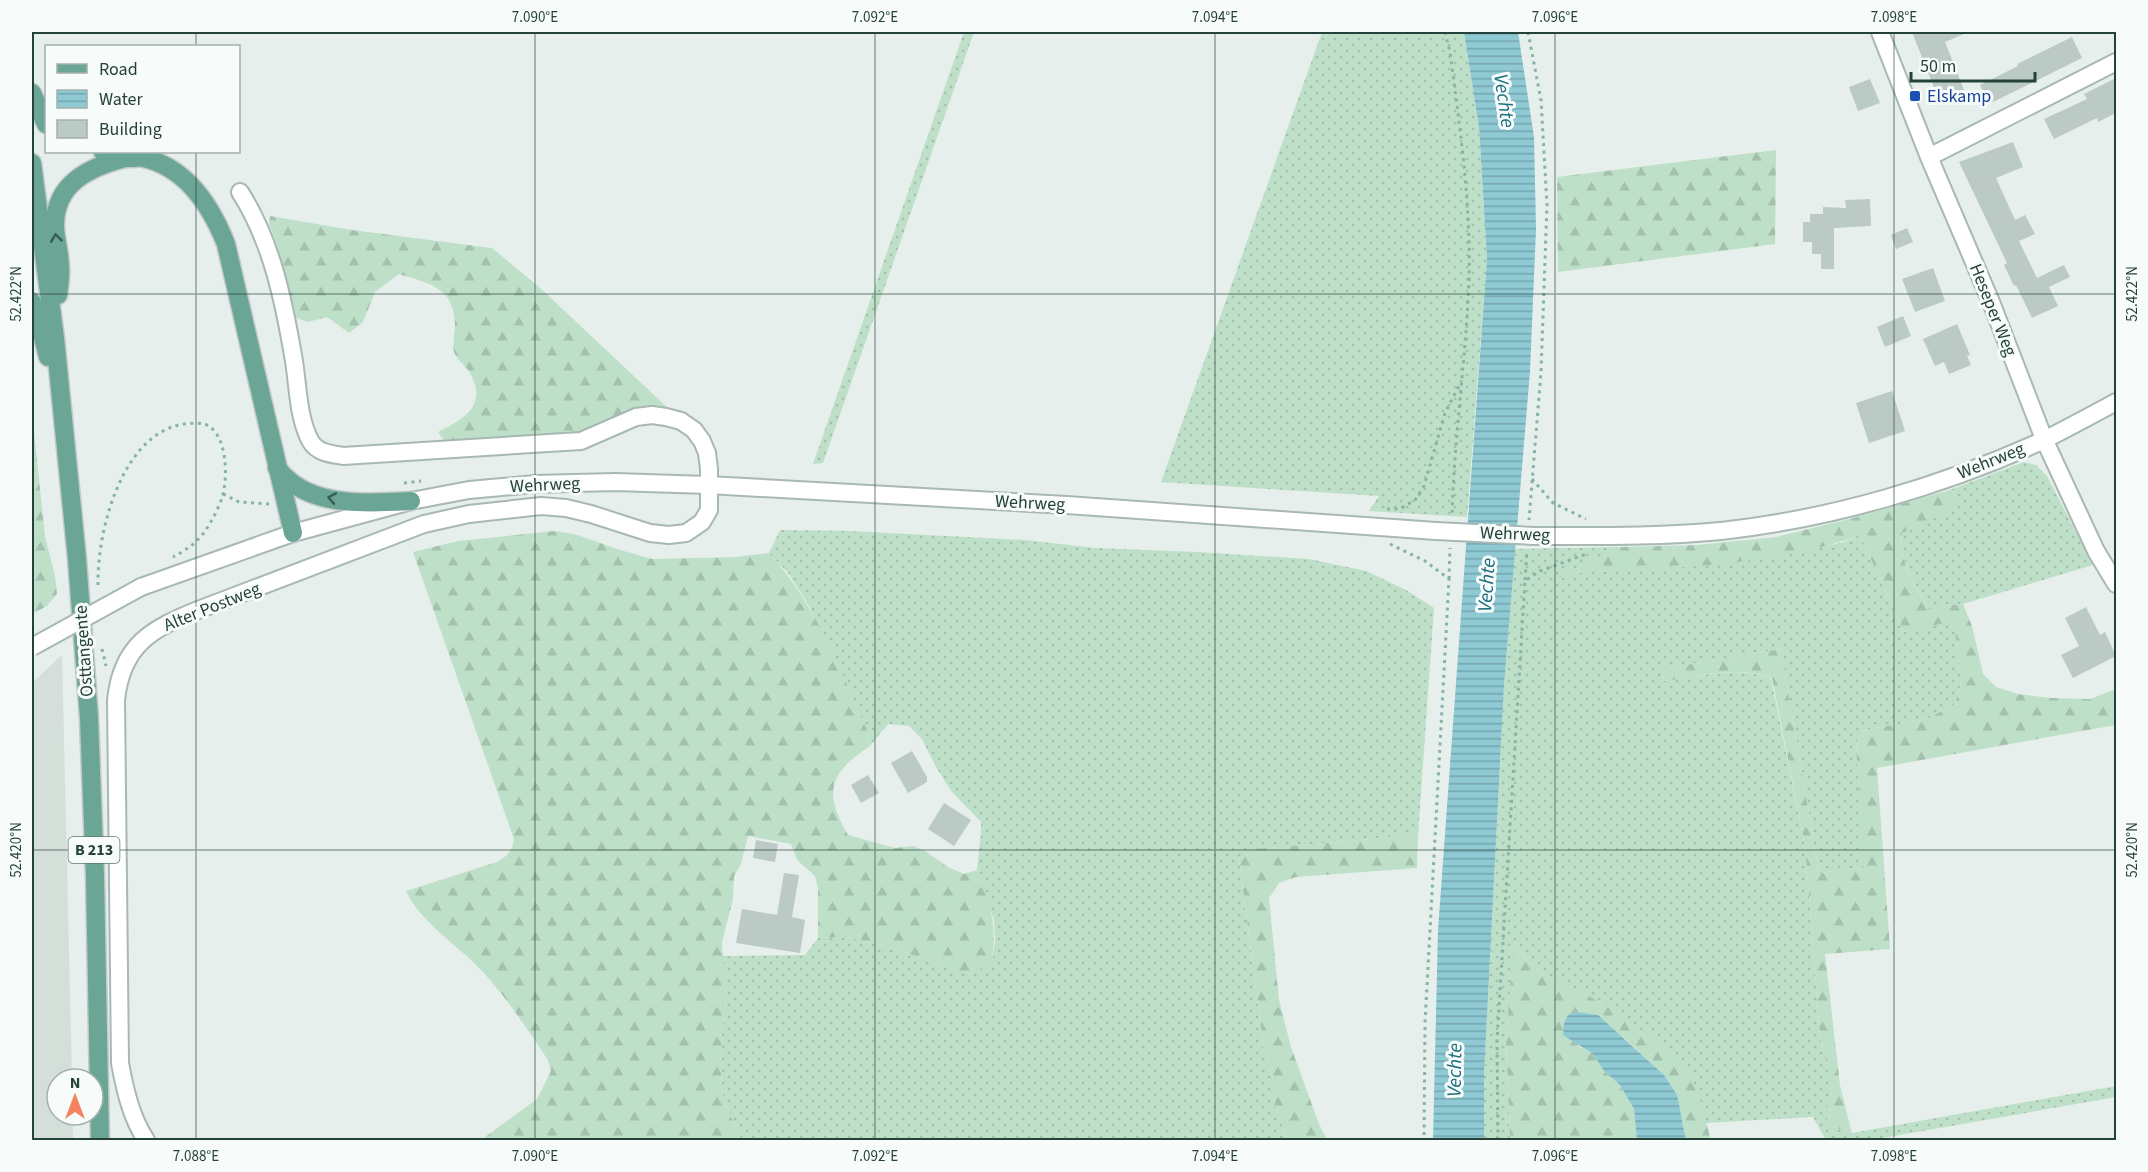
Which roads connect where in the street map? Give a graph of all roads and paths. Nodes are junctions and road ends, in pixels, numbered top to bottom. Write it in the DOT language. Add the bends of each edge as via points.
graph roads {
  1 [pos="1445,32"];
  2 [pos="1528,32"];
  3 [pos="1880,32"];
  4 [pos="2116,62"];
  5 [pos="32,93"];
  6 [pos="45,122"];
  7 [pos="107,153"];
  8 [pos="1929,157"];
  9 [pos="128,158"];
  10 [pos="32,163"];
  11 [pos="240,192"];
  12 [pos="32,302"];
  13 [pos="55,338"];
  14 [pos="1461,382"];
  15 [pos="2116,402"];
  16 [pos="61,406"];
  17 [pos="2044,440"];
  18 [pos="277,468"];
  19 [pos="1532,479"];
  20 [pos="708,485"];
  21 [pos="411,501"];
  22 [pos="1451,519"];
  23 [pos="1372,527"];
  24 [pos="293,533"];
  25 [pos="1530,535"];
  26 [pos="1603,536"];
  27 [pos="1450,543"];
  28 [pos="170,558"];
  29 [pos="1449,579"];
  30 [pos="1525,581"];
  31 [pos="2116,584"];
  32 [pos="98,591"];
  33 [pos="102,646"];
  34 [pos="32,647"];
  35 [pos="117,688"];
  36 [pos="100,1140"];
  37 [pos="146,1140"];
  38 [pos="1424,1140"];
  39 [pos="1498,1140"];
  1 -- 14 [label="path" via="1468,194 1469,279"];
  2 -- 19 [label="path" via="1541,100 1546,205 1541,372"];
  3 -- 8 [label="street, Heseper Weg"];
  4 -- 8 [label="street"];
  5 -- 6 [label="main road"];
  7 -- 9 [label="main road"];
  8 -- 17 [label="street, Heseper Weg"];
  13 -- 9 [label="main road, one-way" via="60,267 55,226 57,205 85,172"];
  9 -- 18 [label="main road" via="143,158 185,179 217,220 226,244"];
  10 -- 13 [label="main road, Osttangente / B 213"];
  11 -- 20 [label="street, Alter Postweg" via="257,220 270,256 289,330 303,418 318,449 335,455 361,455 581,441 636,417 652,415 681,421 698,435 707,453"];
  12 -- 16 [label="main road"];
  13 -- 16 [label="main road, Osttangente / B 213"];
  14 -- 22 [label="path"];
  14 -- 23 [label="path" via="1445,413 1424,486 1416,500 1400,509 1372,514"];
  15 -- 17 [label="street, Wehrweg"];
  16 -- 36 [label="main road, Osttangente / B 213" via="89,718"];
  17 -- 26 [label="street, Wehrweg" via="1951,477 1795,520 1677,535"];
  17 -- 31 [label="street, Heseper Weg" via="2096,551"];
  21 -- 18 [label="main road, one-way" via="366,504 329,498 309,493"];
  18 -- 24 [label="main road"];
  19 -- 25 [label="path"];
  19 -- 26 [label="path" via="1553,503 1599,525"];
  20 -- 21 [label="street, Wehrweg" via="535,484 469,490"];
  20 -- 23 [label="street, Wehrweg"];
  20 -- 35 [label="street, Alter Postweg" via="709,510 702,522 686,533 650,533 591,514 541,506 469,514 424,524 164,624 145,636 132,651"];
  21 -- 24 [label="street, Wehrweg"];
  23 -- 25 [label="street, Wehrweg, bridge"];
  23 -- 29 [label="path" via="1378,536"];
  24 -- 34 [label="street, Wehrweg, bridge" via="141,587"];
  25 -- 26 [label="street, Wehrweg"];
  25 -- 30 [label="path"];
  26 -- 30 [label="path" via="1601,546 1589,553 1540,571"];
  27 -- 29 [label="path"];
  28 -- 32 [label="path" via="193,545 206,531 223,494 224,453 213,429 203,424 183,424 154,436 127,469 103,530"];
  29 -- 38 [label="path" via="1425,1023"];
  30 -- 39 [label="path" via="1497,1040"];
  33 -- 35 [label="path" via="108,675"];
  35 -- 37 [label="street, Alter Postweg" via="120,1063 131,1108"];
}
